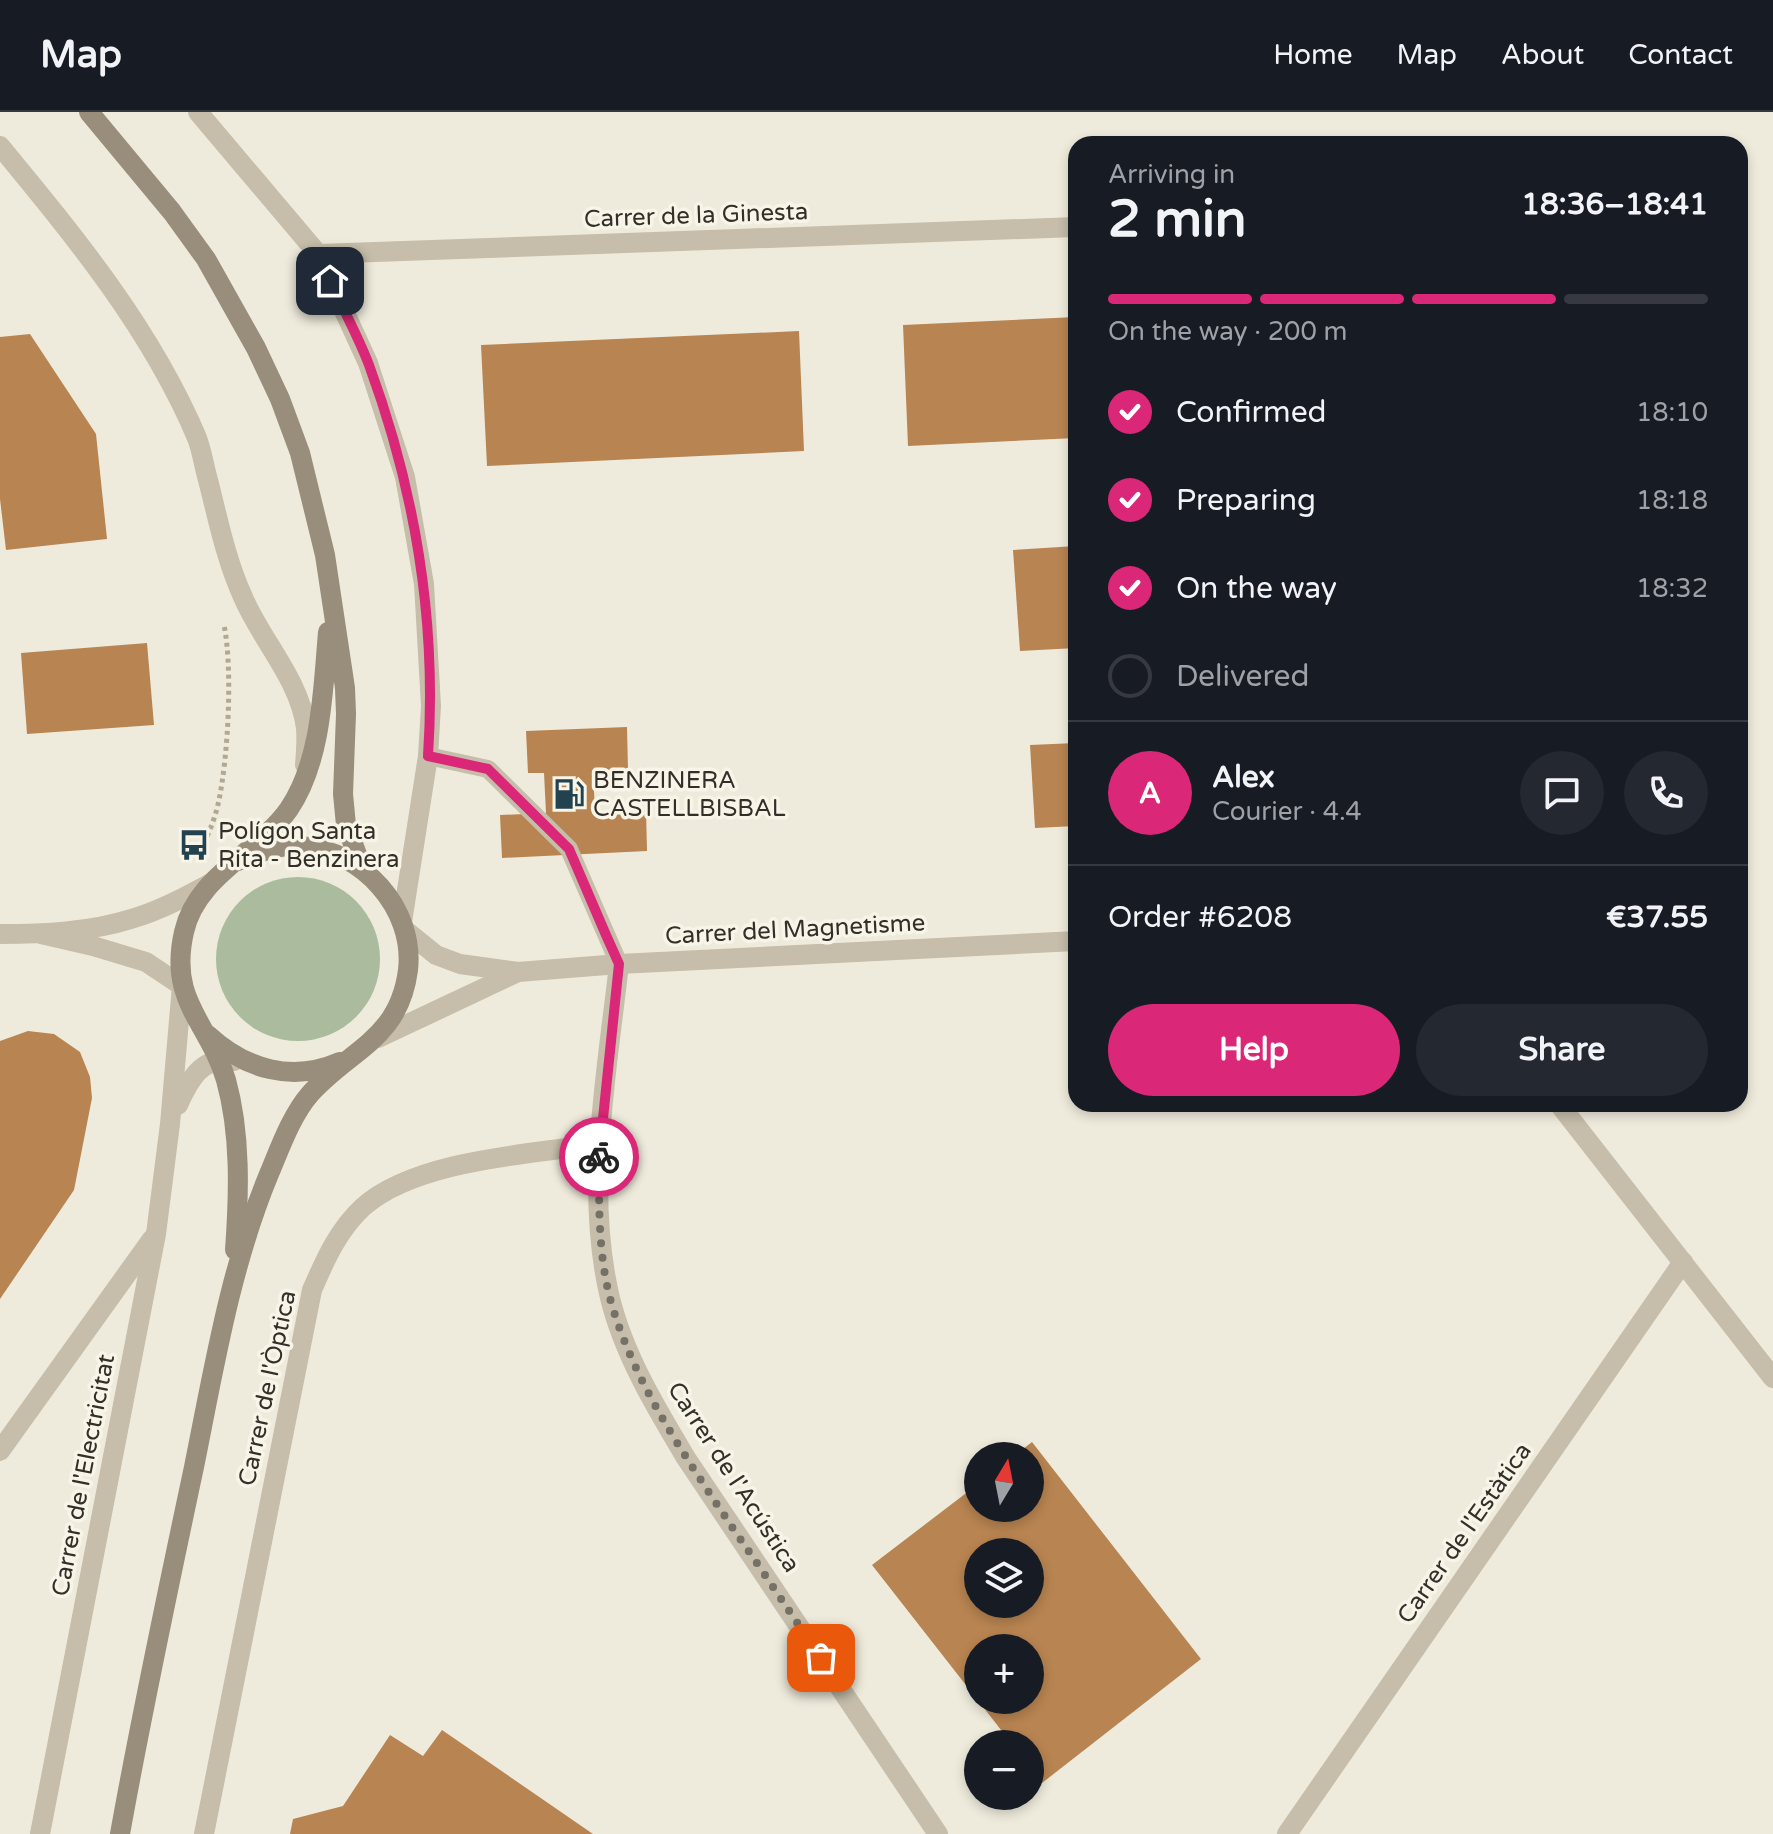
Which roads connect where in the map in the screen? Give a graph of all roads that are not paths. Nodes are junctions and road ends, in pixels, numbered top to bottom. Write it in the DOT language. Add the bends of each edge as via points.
graph roads {
  1 [pos="89,112"];
  2 [pos="198,112"];
  3 [pos="0,146"];
  4 [pos="1068,227"];
  5 [pos="318,254"];
  6 [pos="331,596"];
  7 [pos="428,756"];
  8 [pos="305,777"];
  9 [pos="238,861"];
  10 [pos="362,868"];
  11 [pos="211,883"];
  12 [pos="403,926"];
  13 [pos="0,934"];
  14 [pos="41,934"];
  15 [pos="1068,941"];
  16 [pos="619,964"];
  17 [pos="518,972"];
  18 [pos="182,986"];
  19 [pos="205,1033"];
  20 [pos="378,1038"];
  21 [pos="357,1055"];
  22 [pos="217,1061"];
  23 [pos="250,1064"];
  24 [pos="1565,1112"];
  25 [pos="170,1124"];
  26 [pos="599,1144"];
  27 [pos="156,1234"];
  28 [pos="1683,1262"];
  29 [pos="233,1277"];
  30 [pos="1773,1378"];
  31 [pos="0,1451"];
  32 [pos="40,1834"];
  33 [pos="120,1834"];
  34 [pos="204,1834"];
  35 [pos="938,1834"];
  36 [pos="1287,1834"];
  1 -- 6 [label="street" via="206,259 256,348 300,453"];
  2 -- 5 [label="street"];
  3 -- 8 [label="street" via="94,263 169,380 198,442 242,596 301,706"];
  4 -- 5 [label="street, Carrer de la Ginesta"];
  5 -- 7 [label="street" via="368,363 405,477 424,584 431,706"];
  6 -- 8 [label="street" via="322,693"];
  6 -- 10 [label="street" via="345,688 346,825"];
  7 -- 12 [label="street"];
  7 -- 16 [label="lane" via="488,769 569,849"];
  8 -- 9 [label="street" via="288,811"];
  9 -- 10 [label="street" via="268,849 301,846 333,853"];
  9 -- 11 [label="street"];
  10 -- 12 [label="street" via="386,892"];
  11 -- 14 [label="street" via="129,920"];
  11 -- 18 [label="street" via="184,930"];
  12 -- 17 [label="street, Carrer del Magnetisme" via="436,955"];
  12 -- 20 [label="street" via="408,968 399,1005"];
  13 -- 14 [label="street"];
  14 -- 18 [label="street" via="146,962"];
  15 -- 16 [label="street, Carrer del Magnetisme"];
  16 -- 17 [label="street, Carrer del Magnetisme"];
  16 -- 26 [label="street, Carrer de l'Acústica"];
  17 -- 20 [label="street, Carrer del Magnetisme"];
  18 -- 19 [label="street"];
  18 -- 25 [label="street, Carrer de l'Electricitat"];
  19 -- 22 [label="street"];
  19 -- 23 [label="street"];
  20 -- 21 [label="street"];
  21 -- 23 [label="street" via="323,1070 286,1073"];
  21 -- 29 [label="street" via="310,1094 291,1124"];
  22 -- 23 [label="street"];
  22 -- 25 [label="street, Carrer de l'Electricitat" via="189,1079"];
  22 -- 29 [label="street" via="226,1079 237,1153"];
  24 -- 28 [label="street"];
  25 -- 27 [label="street, Carrer de l'Electricitat"];
  26 -- 34 [label="street, Carrer de l'Òptica" via="419,1177 364,1206 326,1255 312,1290"];
  26 -- 35 [label="street, Carrer de l'Acústica" via="602,1256 611,1301 652,1400"];
  27 -- 31 [label="street"];
  27 -- 32 [label="street, Carrer de l'Electricitat"];
  28 -- 30 [label="street"];
  28 -- 36 [label="street, Carrer de l'Estàtica"];
  29 -- 33 [label="street"];
}
